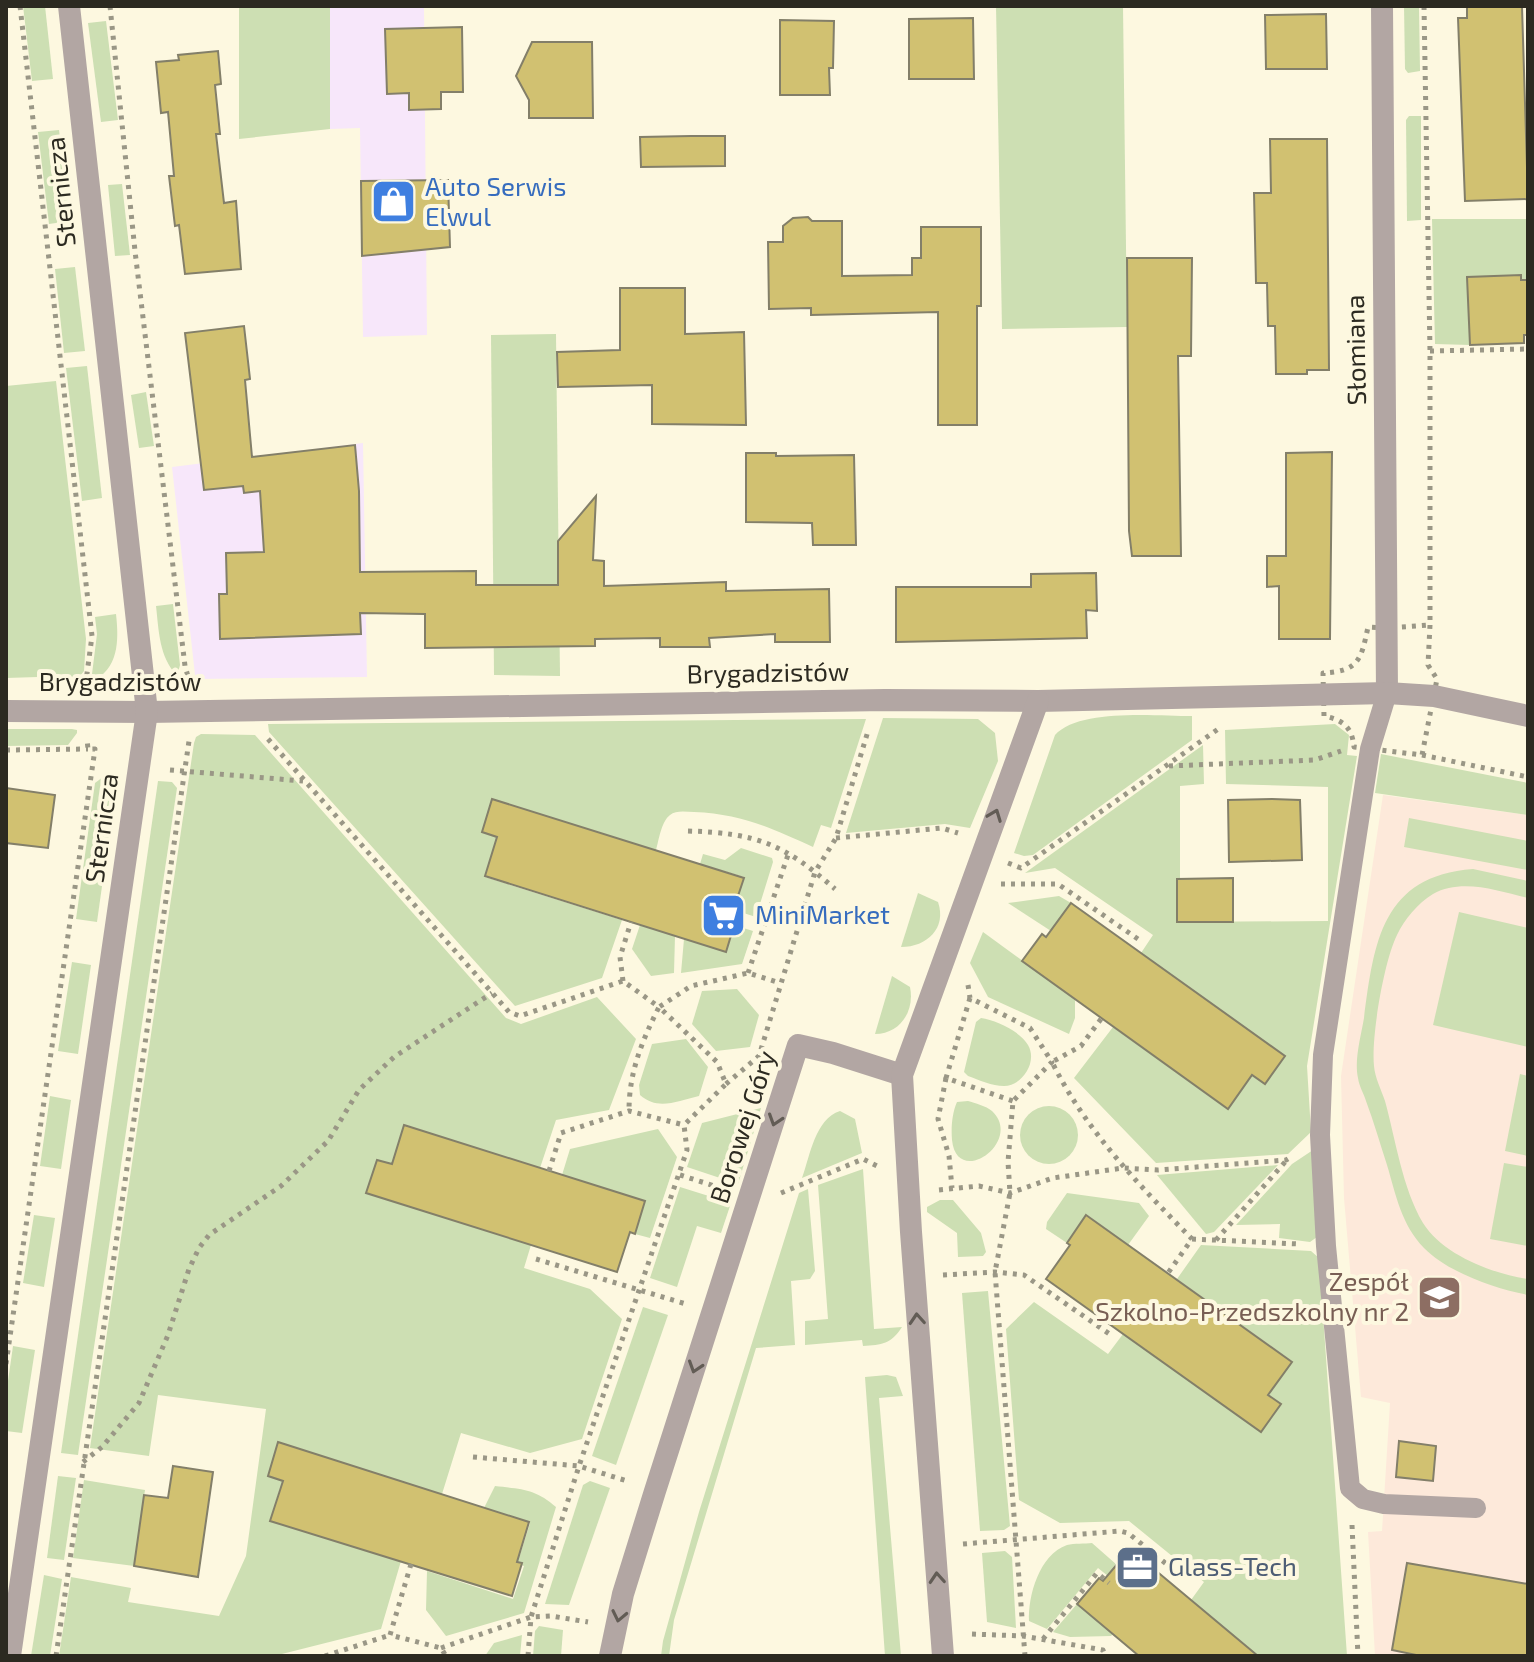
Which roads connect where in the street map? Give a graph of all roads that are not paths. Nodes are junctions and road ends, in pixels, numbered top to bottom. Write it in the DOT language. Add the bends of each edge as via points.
graph roads {
  1 [pos="69,6"];
  2 [pos="1382,6"];
  3 [pos="1387,693"];
  4 [pos="1038,701"];
  5 [pos="6,711"];
  6 [pos="147,712"];
  7 [pos="1528,716"];
  8 [pos="902,1075"];
  9 [pos="1476,1508"];
  10 [pos="942,1646"];
  11 [pos="10,1656"];
  12 [pos="610,1656"];
  1 -- 6 [label="street, Sternicza"];
  2 -- 3 [label="street, Słomiana"];
  3 -- 4 [label="street, Brygadzistów"];
  3 -- 7 [label="street, Brygadzistów" via="1434,696"];
  3 -- 9 [label="lane" via="1370,749 1323,1055 1320,1135 1326,1246 1350,1488 1363,1499 1384,1504"];
  4 -- 6 [label="street, Brygadzistów"];
  8 -- 4 [label="street, one-way"];
  5 -- 6 [label="street, Brygadzistów"];
  6 -- 11 [label="street, Sternicza"];
  10 -- 8 [label="street, one-way"];
  8 -- 12 [label="street, Borowej Góry, one-way" via="798,1045 623,1594"];
}
